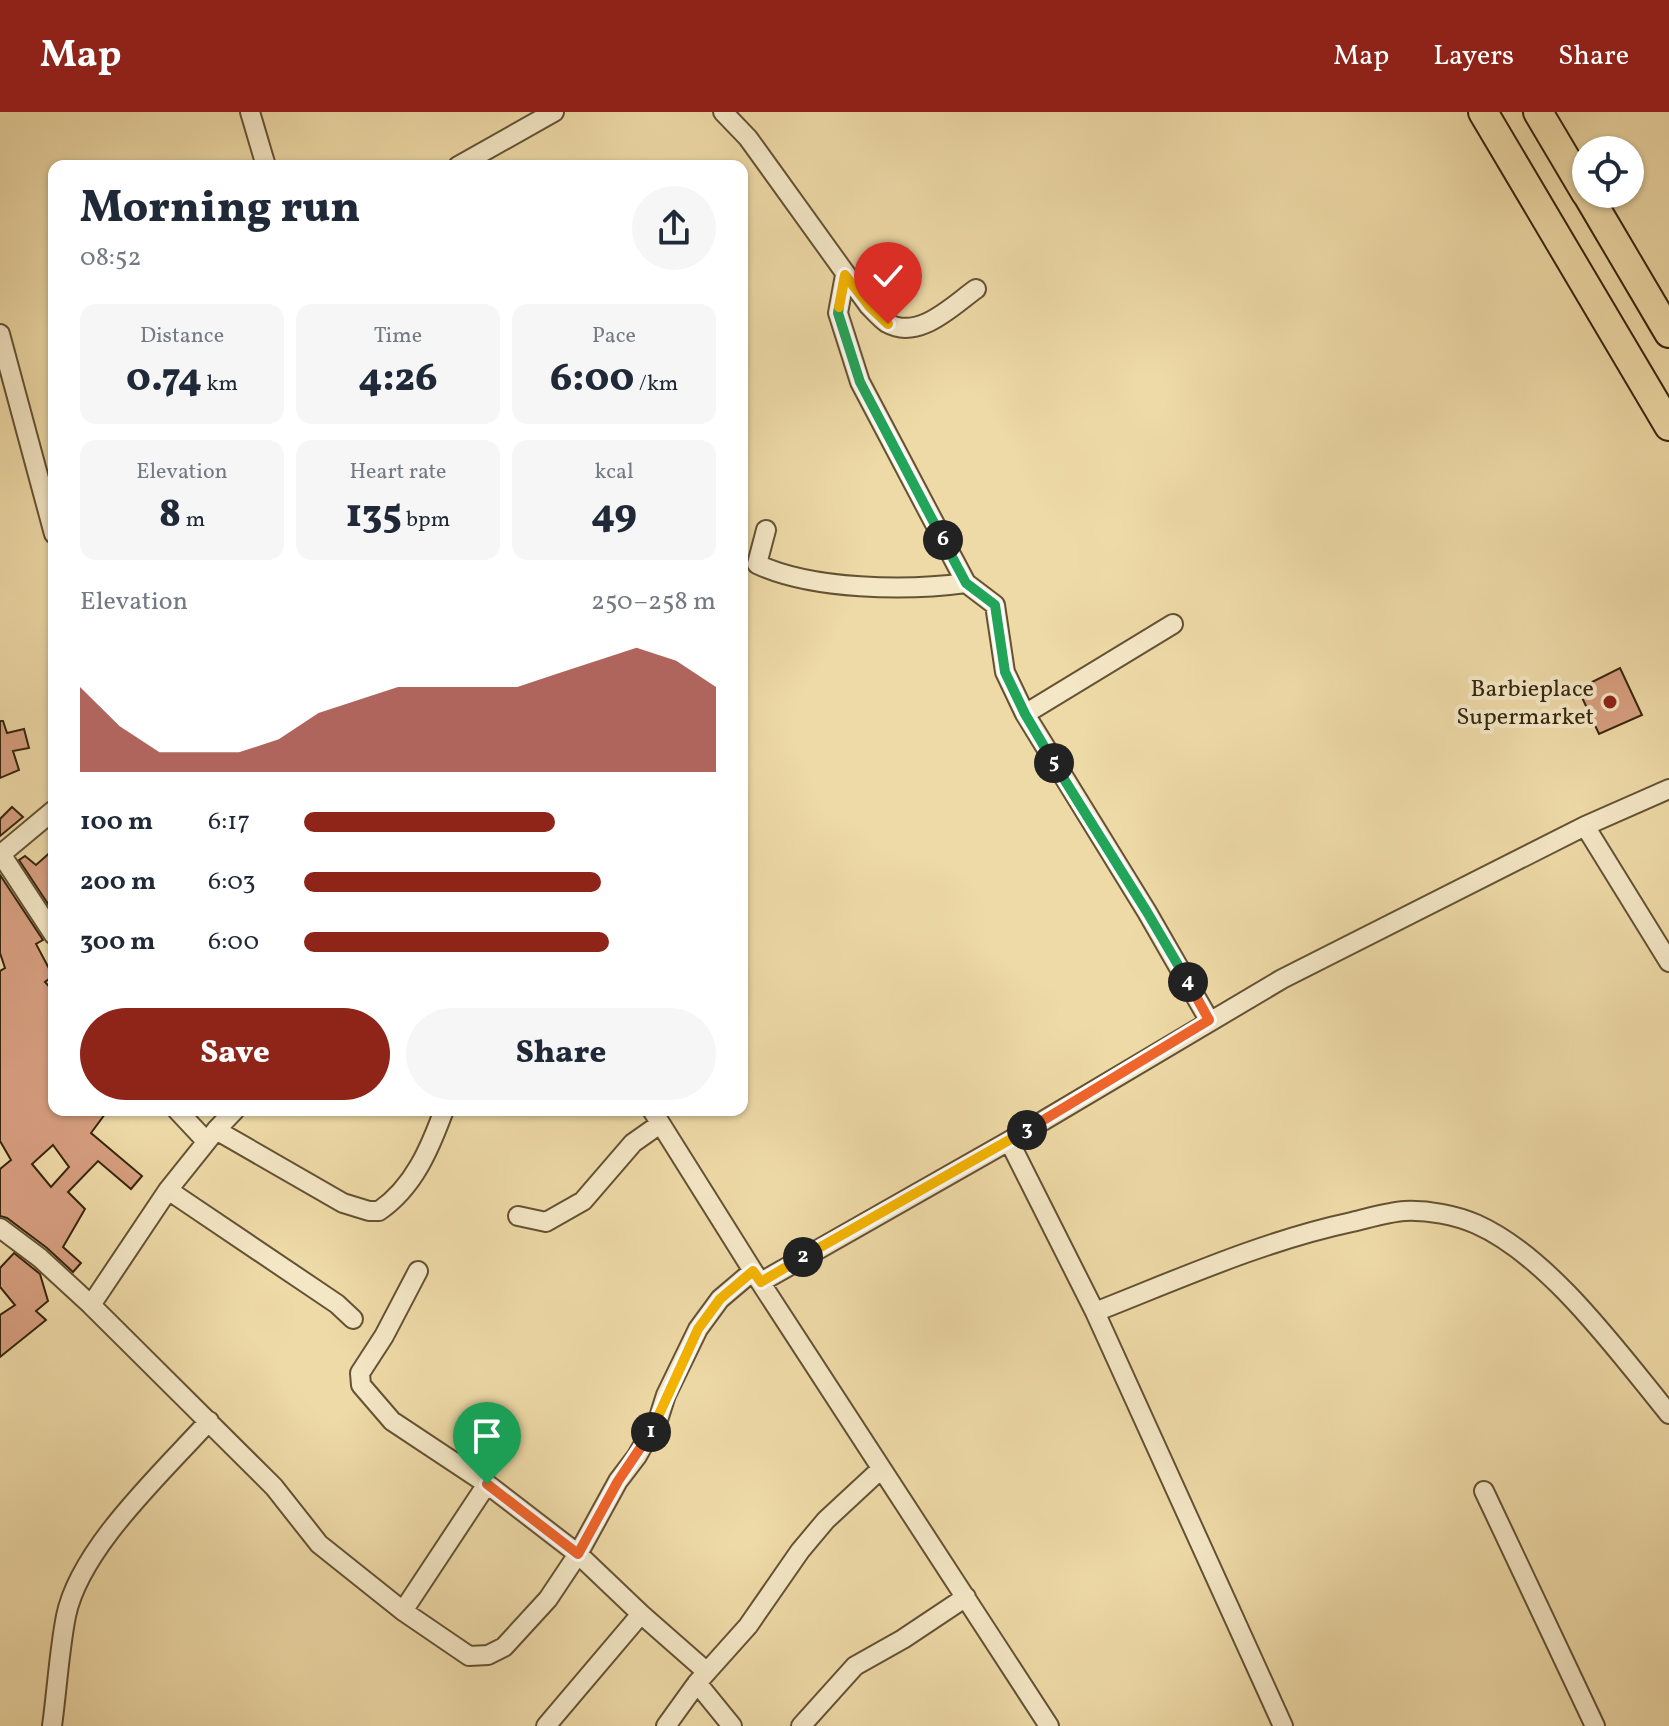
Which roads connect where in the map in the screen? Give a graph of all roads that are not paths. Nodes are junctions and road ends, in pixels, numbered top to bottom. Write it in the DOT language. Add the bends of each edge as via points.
graph roads {
  1 [pos="250,112"];
  2 [pos="554,112"];
  3 [pos="723,112"];
  4 [pos="1483,112"];
  5 [pos="1538,112"];
  6 [pos="264,160"];
  7 [pos="469,160"];
  8 [pos="1572,169"];
  9 [pos="1595,208"];
  10 [pos="845,275"];
  11 [pos="976,289"];
  12 [pos="1669,333"];
  13 [pos="0,334"];
  14 [pos="1669,426"];
  15 [pos="48,512"];
  16 [pos="766,530"];
  17 [pos="750,564"];
  18 [pos="966,583"];
  19 [pos="1173,624"];
  20 [pos="1025,714"];
  21 [pos="1669,789"];
  22 [pos="48,815"];
  23 [pos="1585,826"];
  24 [pos="0,854"];
  25 [pos="48,926"];
  26 [pos="1669,962"];
  27 [pos="1209,1020"];
  28 [pos="185,1116"];
  29 [pos="229,1116"];
  30 [pos="442,1116"];
  31 [pos="656,1117"];
  32 [pos="211,1136"];
  33 [pos="1009,1141"];
  34 [pos="168,1190"];
  35 [pos="518,1216"];
  36 [pos="0,1228"];
  37 [pos="418,1271"];
  38 [pos="757,1276"];
  39 [pos="91,1305"];
  40 [pos="1095,1312"];
  41 [pos="353,1319"];
  42 [pos="1669,1414"];
  43 [pos="209,1421"];
  44 [pos="881,1469"];
  45 [pos="487,1484"];
  46 [pos="1484,1491"];
  47 [pos="578,1554"];
  48 [pos="966,1597"];
  49 [pos="403,1611"];
  50 [pos="641,1614"];
  51 [pos="702,1678"];
  52 [pos="52,1726"];
  53 [pos="546,1726"];
  54 [pos="666,1726"];
  55 [pos="732,1726"];
  56 [pos="801,1726"];
  57 [pos="1049,1726"];
  58 [pos="1283,1726"];
  59 [pos="1595,1726"];
  1 -- 6 [label="street"];
  2 -- 7 [label="street"];
  3 -- 10 [label="street" via="748,138"];
  4 -- 14 [label="main road"];
  5 -- 8 [label="main road"];
  9 -- 12 [label="main road"];
  10 -- 11 [label="street" via="888,324 907,328 926,324"];
  10 -- 18 [label="street" via="838,313 860,382"];
  13 -- 15 [label="street"];
  16 -- 17 [label="street"];
  17 -- 18 [label="street" via="823,583 930,588"];
  18 -- 20 [label="street" via="995,605 1005,672"];
  19 -- 20 [label="street"];
  20 -- 27 [label="street"];
  21 -- 23 [label="street"];
  22 -- 24 [label="street"];
  23 -- 26 [label="street"];
  23 -- 27 [label="street"];
  24 -- 25 [label="street"];
  27 -- 33 [label="street"];
  28 -- 32 [label="street"];
  29 -- 32 [label="street"];
  30 -- 32 [label="street" via="414,1176 379,1211 343,1203"];
  31 -- 35 [label="street" via="583,1201 546,1222"];
  31 -- 38 [label="street"];
  32 -- 34 [label="street"];
  33 -- 38 [label="street"];
  33 -- 40 [label="street"];
  34 -- 39 [label="street"];
  34 -- 41 [label="street"];
  36 -- 39 [label="street"];
  37 -- 45 [label="street" via="360,1373 361,1385 392,1421"];
  38 -- 44 [label="street"];
  38 -- 47 [label="street" via="720,1299 698,1329 659,1417"];
  39 -- 43 [label="street"];
  40 -- 42 [label="street" via="1310,1231 1403,1211 1429,1212 1476,1224 1526,1257 1580,1306"];
  40 -- 58 [label="street"];
  43 -- 49 [label="street" via="274,1487 319,1544"];
  43 -- 52 [label="street" via="111,1530 77,1583 66,1615"];
  44 -- 48 [label="street"];
  44 -- 51 [label="street" via="826,1520 748,1626"];
  45 -- 47 [label="street"];
  45 -- 49 [label="street"];
  46 -- 59 [label="street"];
  47 -- 49 [label="street" via="526,1625 488,1655 469,1656"];
  47 -- 50 [label="street"];
  48 -- 56 [label="street" via="855,1666"];
  48 -- 57 [label="street"];
  50 -- 51 [label="street"];
  50 -- 53 [label="street"];
  51 -- 54 [label="street"];
  51 -- 55 [label="street"];
}
